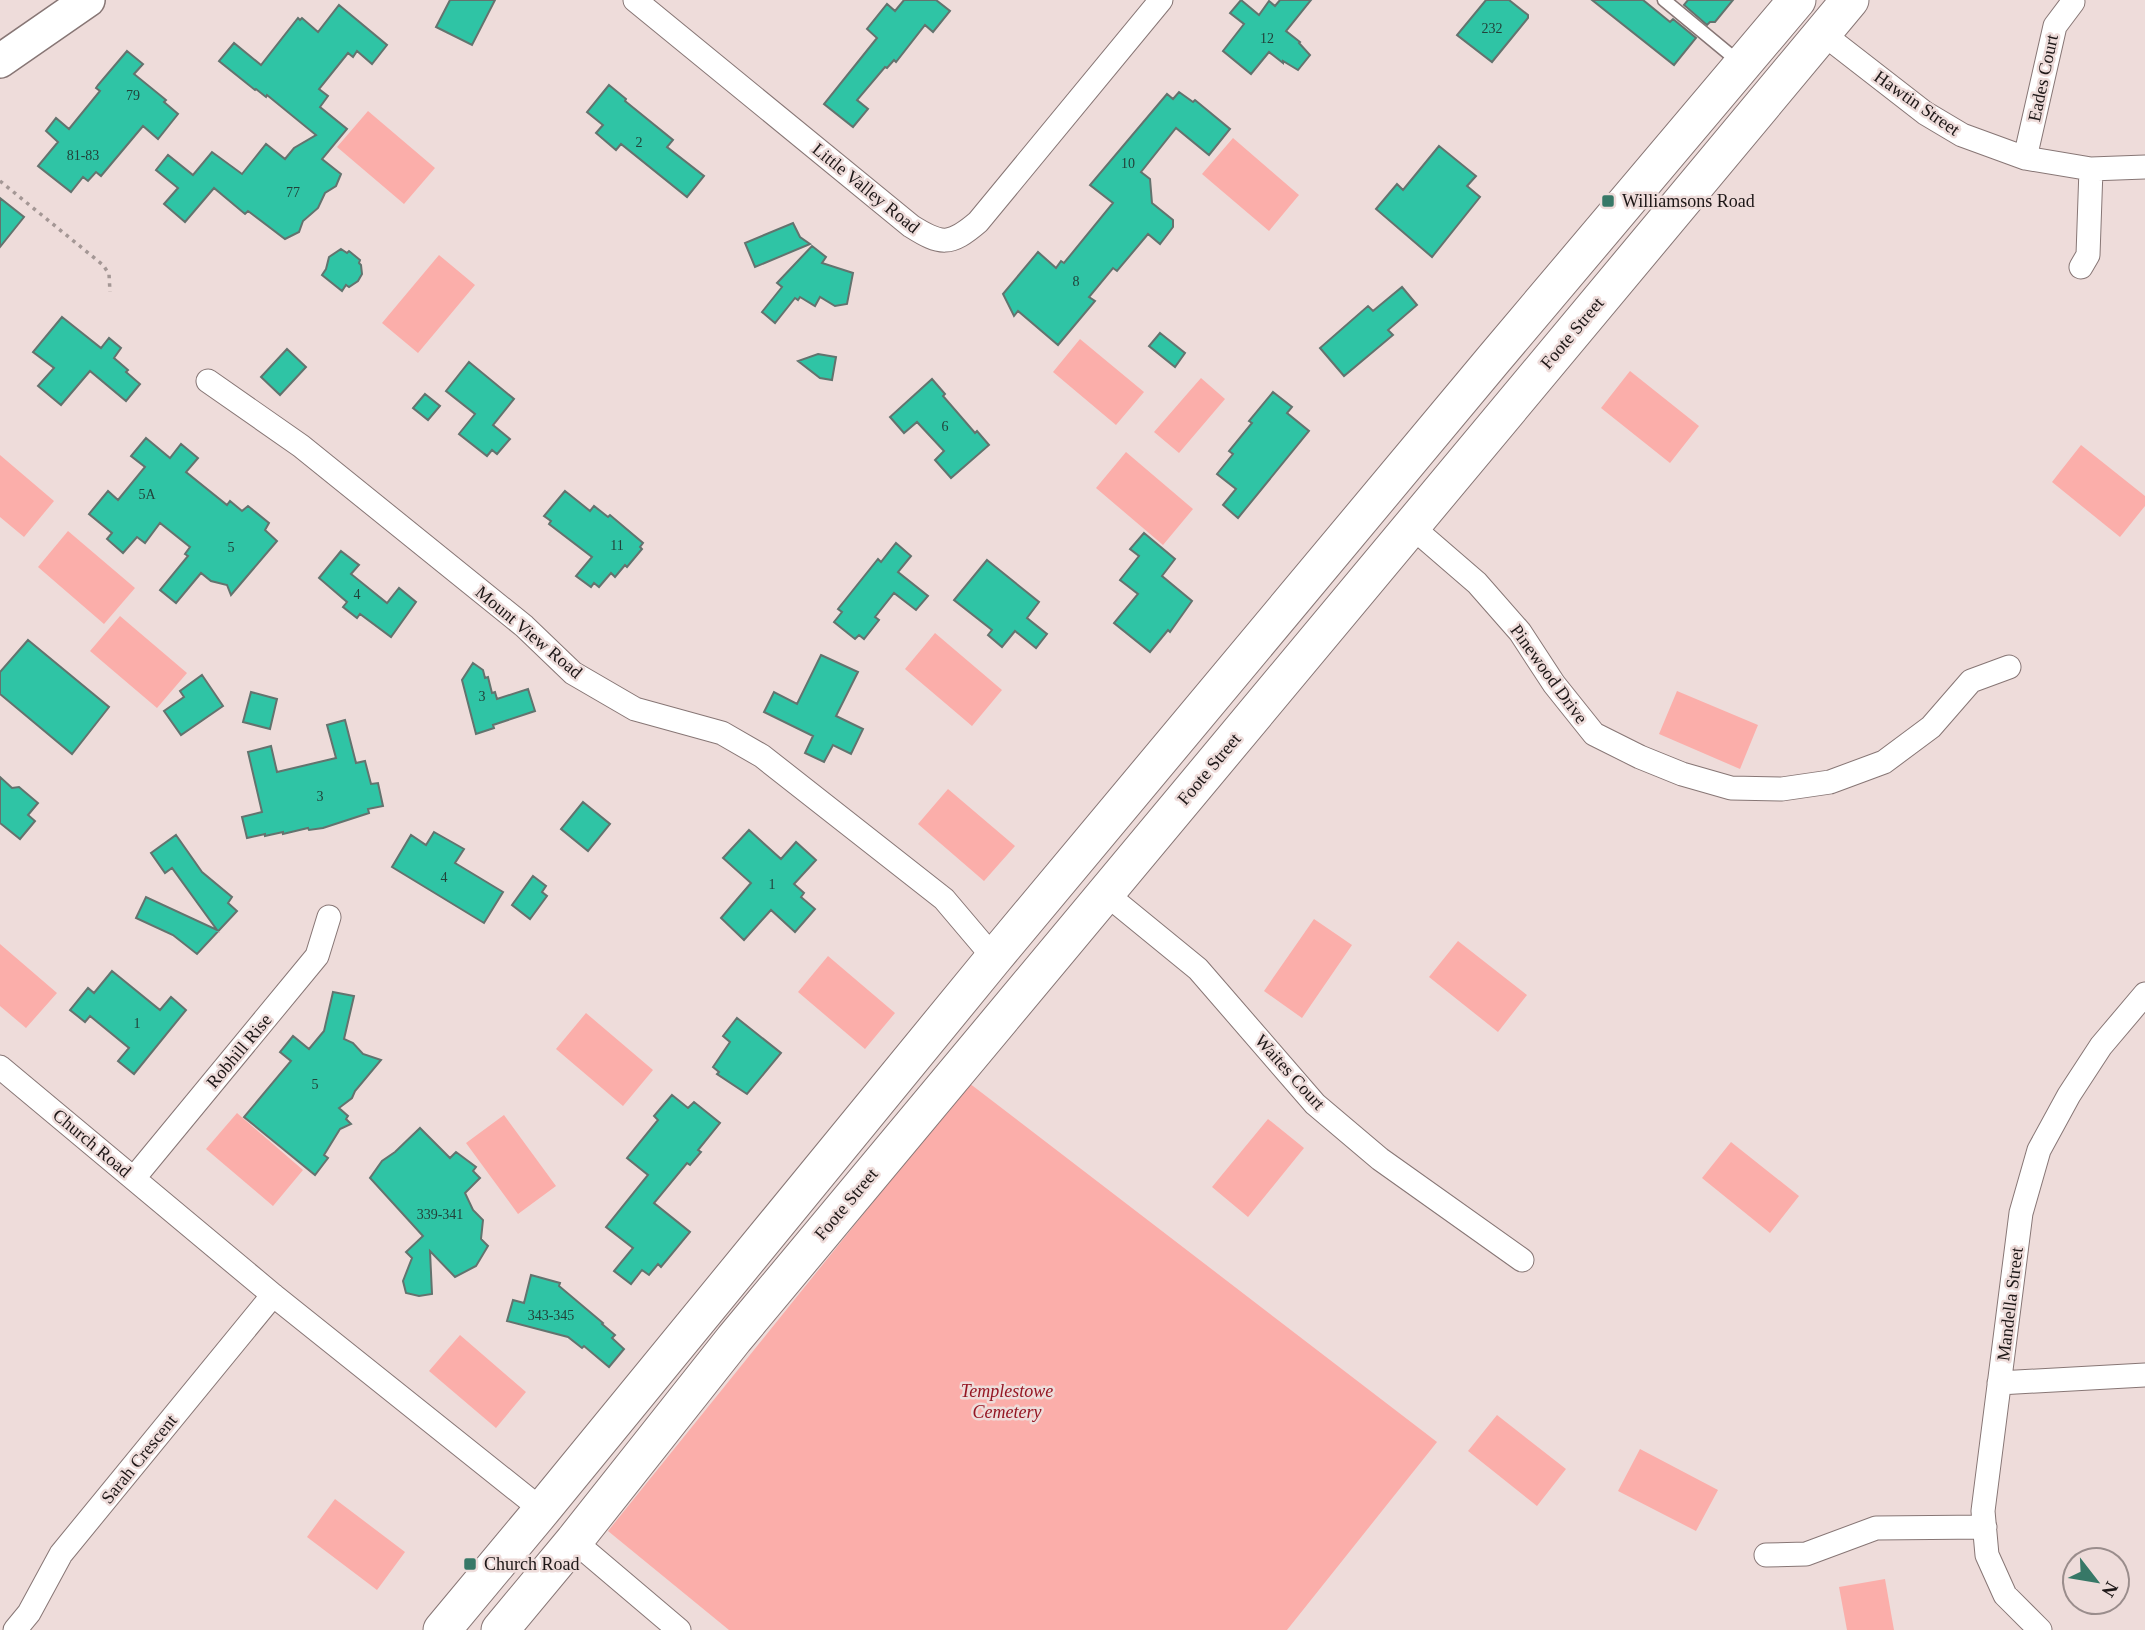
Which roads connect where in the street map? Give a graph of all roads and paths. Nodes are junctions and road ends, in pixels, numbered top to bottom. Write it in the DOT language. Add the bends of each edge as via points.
graph roads {
  1 [pos="88,0"];
  2 [pos="635,0"];
  3 [pos="1161,0"];
  4 [pos="1664,0"];
  5 [pos="1850,0"];
  6 [pos="2073,2"];
  7 [pos="1794,3"];
  8 [pos="1822,33"];
  9 [pos="0,61"];
  10 [pos="1742,65"];
  11 [pos="2025,159"];
  12 [pos="2145,167"];
  13 [pos="2091,169"];
  14 [pos="0,181"];
  15 [pos="2081,267"];
  16 [pos="110,292"];
  17 [pos="208,381"];
  18 [pos="1411,526"];
  19 [pos="2009,667"];
  20 [pos="1204,706"];
  21 [pos="1238,733"];
  22 [pos="1105,893"];
  23 [pos="329,917"];
  24 [pos="994,958"];
  25 [pos="2145,994"];
  26 [pos="0,1067"];
  27 [pos="134,1178"];
  28 [pos="1522,1260"];
  29 [pos="273,1295"];
  30 [pos="2145,1375"];
  31 [pos="2000,1383"];
  32 [pos="542,1510"];
  33 [pos="1984,1527"];
  34 [pos="574,1541"];
  35 [pos="1766,1555"];
  36 [pos="448,1622"];
  37 [pos="15,1630"];
  38 [pos="500,1630"];
  39 [pos="679,1630"];
  40 [pos="2040,1630"];
  1 -- 9 [label="street"];
  2 -- 3 [label="street, Little Valley Road" via="911,226 947,242 978,222"];
  4 -- 10 [label="lane"];
  5 -- 8 [label="main road, Foote Street"];
  6 -- 11 [label="street, Eades Court" via="2054,26"];
  7 -- 8 [label="main road"];
  7 -- 10 [label="main road"];
  8 -- 11 [label="street, Hawtin Street" via="1925,113 1962,135"];
  8 -- 18 [label="main road, Foote Street"];
  10 -- 20 [label="main road"];
  11 -- 13 [label="street, Hawtin Street"];
  12 -- 13 [label="street, Hawtin Street"];
  13 -- 15 [label="street" via="2088,255"];
  14 -- 16 [label="path" via="103,265 109,274"];
  17 -- 24 [label="street, Mount View Road" via="301,446 524,626 573,673 635,709 722,733 762,756 944,899"];
  18 -- 19 [label="street, Pinewood Drive" via="1477,583 1520,632 1594,734 1682,774 1731,788 1782,789 1830,782 1884,762 1931,727 1971,681"];
  18 -- 21 [label="main road, Foote Street"];
  20 -- 21 [label="main road"];
  20 -- 24 [label="main road"];
  21 -- 22 [label="main road, Foote Street"];
  22 -- 28 [label="street, Waites Court" via="1198,969 1315,1104 1380,1159"];
  22 -- 34 [label="main road, Foote Street" via="734,1339"];
  23 -- 27 [label="street, Robhill Rise" via="317,956"];
  24 -- 32 [label="main road"];
  25 -- 31 [label="street, Mandella Street" via="2101,1046 2039,1150 2021,1213"];
  26 -- 27 [label="street, Church Road"];
  27 -- 29 [label="street, Church Road"];
  29 -- 32 [label="street, Church Road"];
  29 -- 37 [label="street, Sarah Crescent" via="61,1554"];
  30 -- 31 [label="street"];
  31 -- 33 [label="street, Mandella Street"];
  32 -- 36 [label="main road"];
  33 -- 35 [label="street" via="1876,1528 1806,1554"];
  33 -- 40 [label="street, Mandella Street" via="1987,1555 2005,1595"];
  34 -- 36 [label="main road" via="555,1532 502,1589"];
  34 -- 38 [label="main road, Foote Street"];
  34 -- 39 [label="street"];
}
